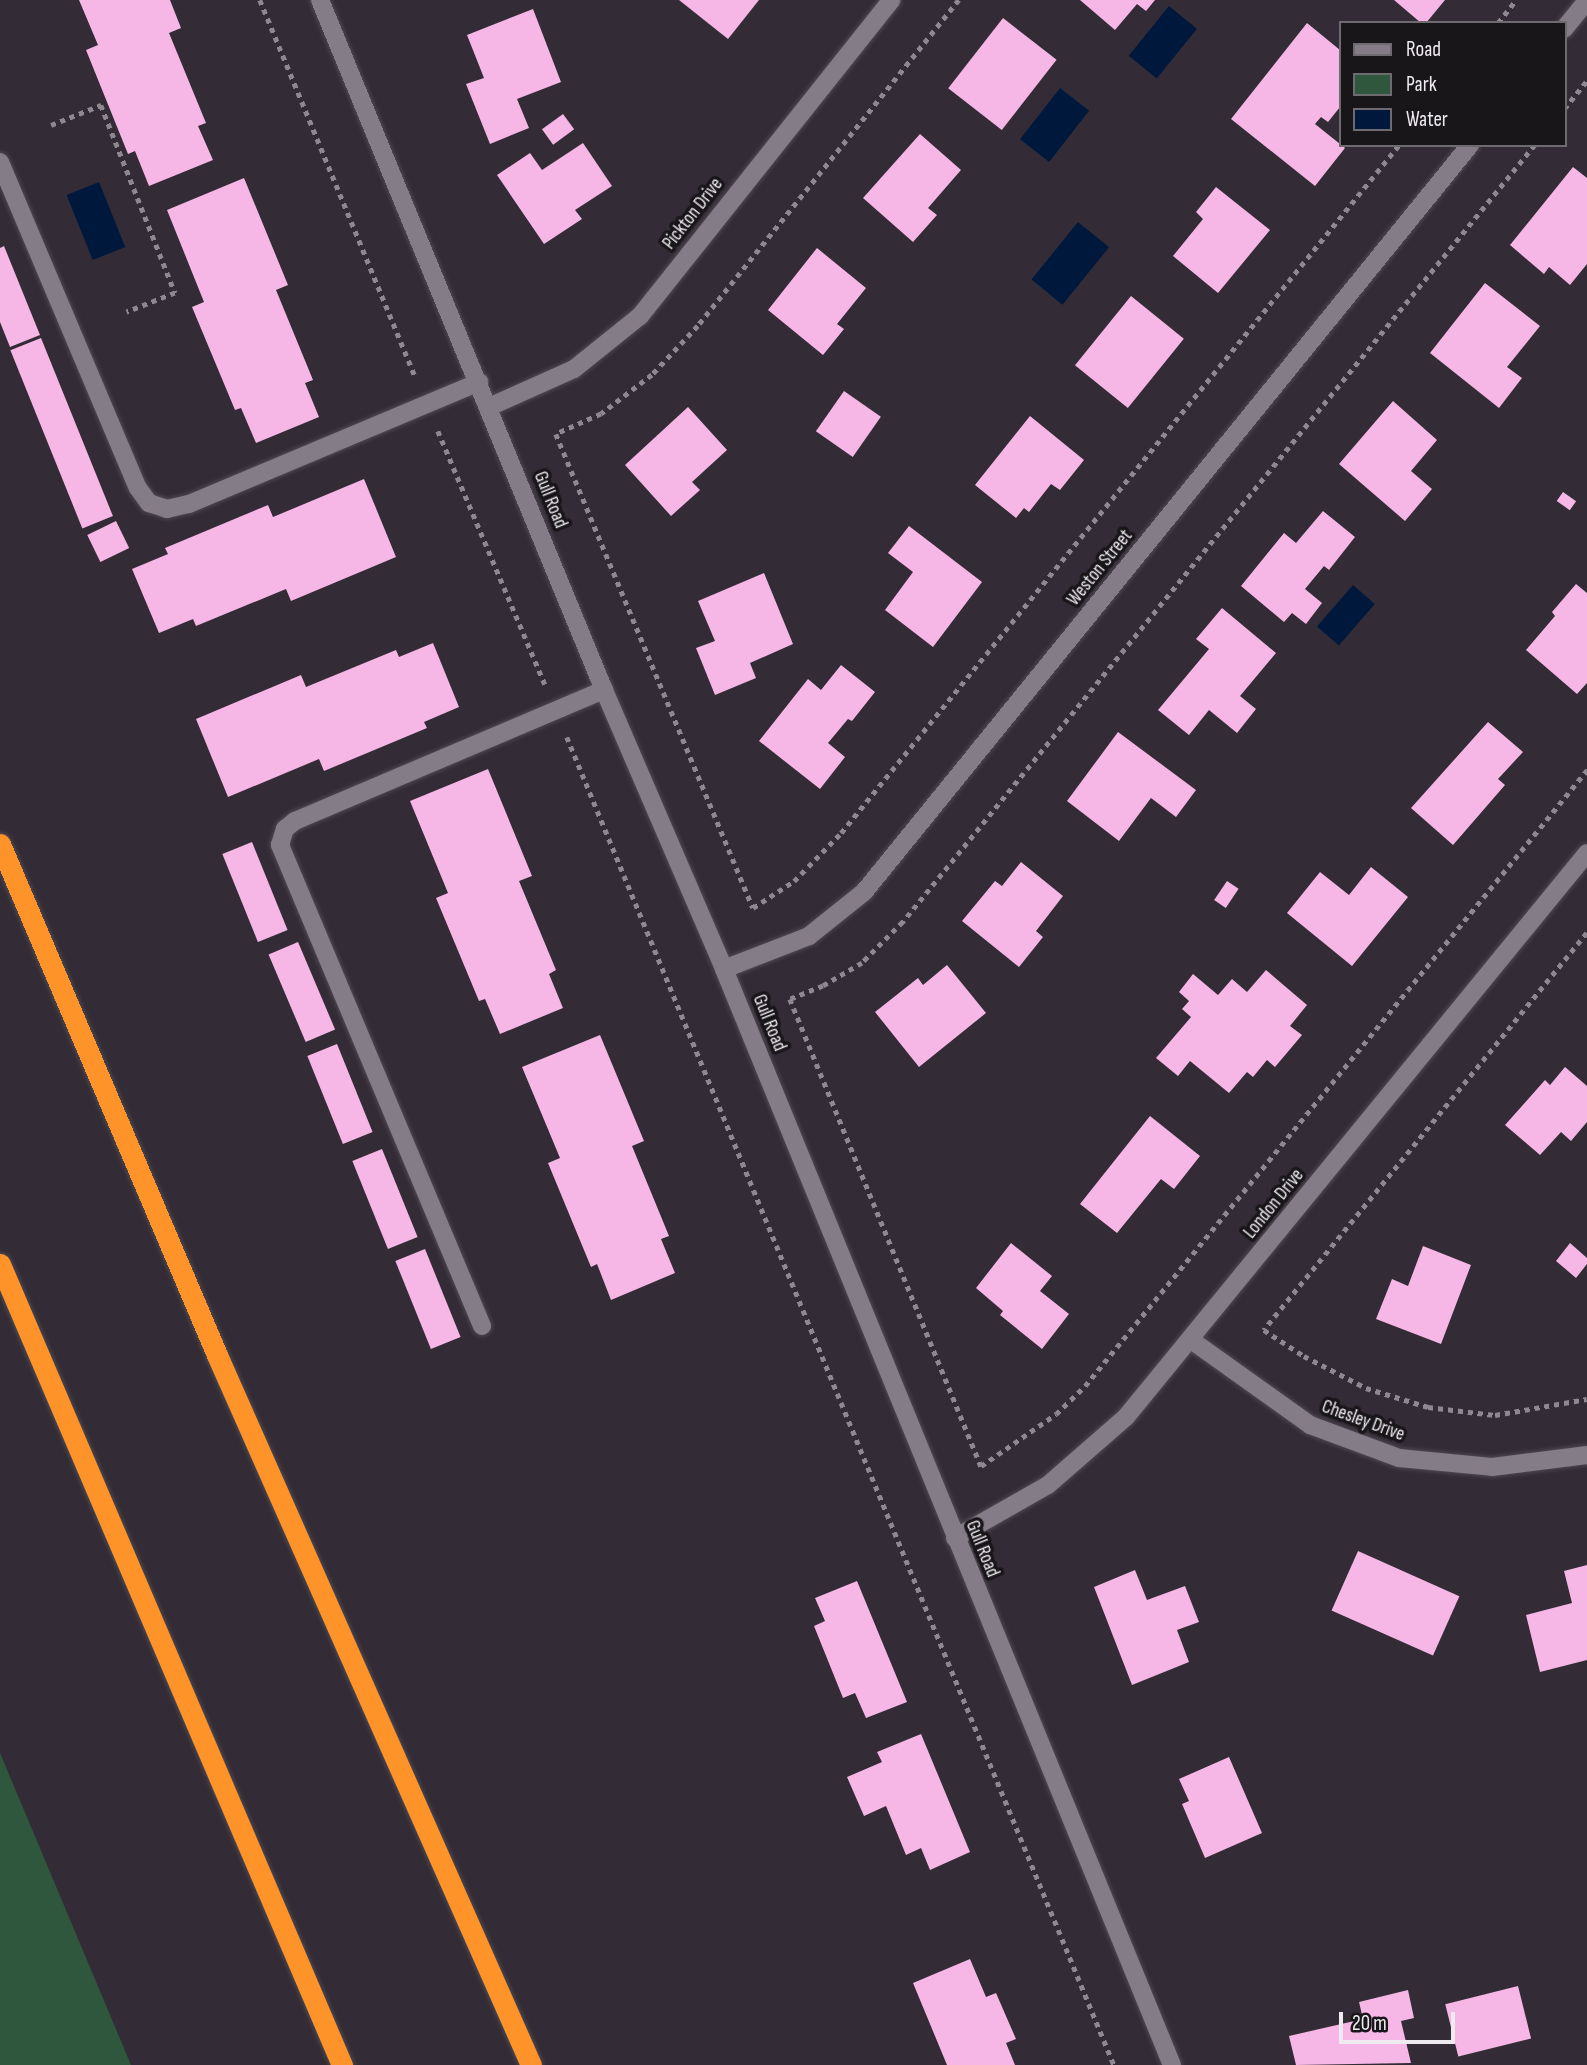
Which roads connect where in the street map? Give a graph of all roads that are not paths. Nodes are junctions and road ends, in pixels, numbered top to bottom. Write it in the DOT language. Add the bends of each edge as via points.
graph roads {
  1 [pos="320,0"];
  2 [pos="891,0"];
  3 [pos="1587,1"];
  4 [pos="1566,27"];
  5 [pos="1468,147"];
  6 [pos="0,162"];
  7 [pos="479,382"];
  8 [pos="489,407"];
  9 [pos="604,690"];
  10 [pos="0,844"];
  11 [pos="1587,853"];
  12 [pos="724,969"];
  13 [pos="0,1264"];
  14 [pos="482,1326"];
  15 [pos="1191,1340"];
  16 [pos="1587,1455"];
  17 [pos="955,1538"];
  18 [pos="342,2065"];
  19 [pos="531,2065"];
  20 [pos="1172,2065"];
  1 -- 7 [label="street, Gull Road"];
  2 -- 8 [label="street, Pickton Drive" via="639,316 574,369"];
  3 -- 4 [label="street"];
  5 -- 12 [label="street, Weston Street" via="864,892 809,936"];
  6 -- 7 [label="street" via="138,488 149,503 167,509 189,504"];
  7 -- 8 [label="street, Gull Road"];
  8 -- 9 [label="street, Gull Road"];
  9 -- 12 [label="street, Gull Road"];
  9 -- 14 [label="street" via="295,821 285,829 280,845"];
  10 -- 19 [label="highway" via="217,1355"];
  11 -- 15 [label="street, London Drive"];
  12 -- 17 [label="street, Gull Road"];
  13 -- 18 [label="highway"];
  15 -- 16 [label="street, Chesley Drive" via="1310,1425 1399,1458 1492,1467"];
  15 -- 17 [label="street, London Drive" via="1126,1417 1048,1485"];
  17 -- 20 [label="street, Gull Road"];
}
